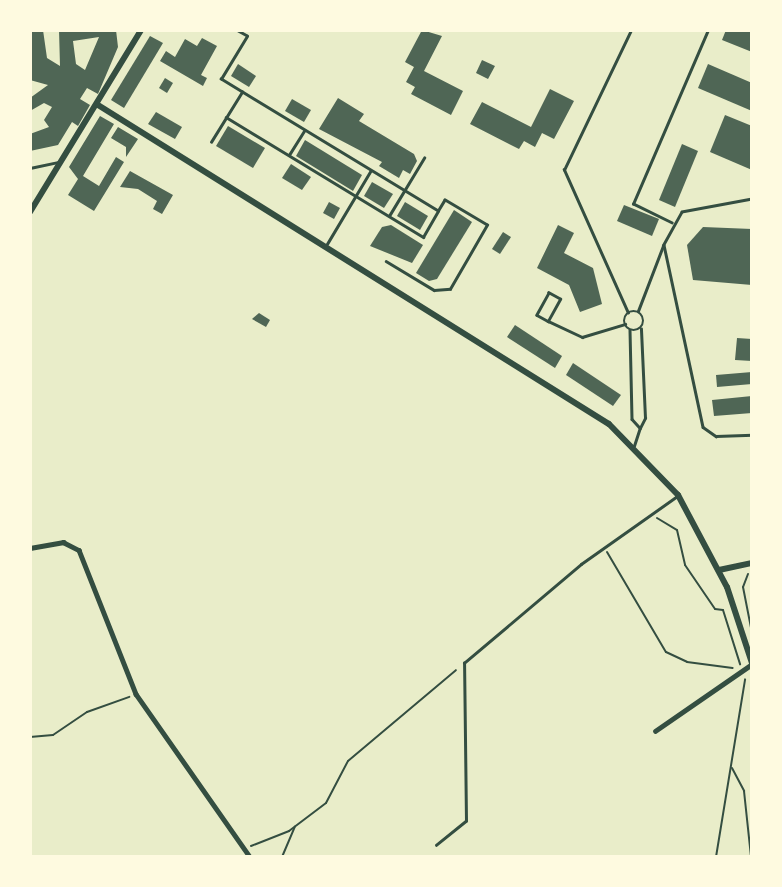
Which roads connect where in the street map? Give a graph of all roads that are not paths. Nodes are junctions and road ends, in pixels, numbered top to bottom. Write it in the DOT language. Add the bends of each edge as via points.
graph roads {
  1 [pos="141,30"];
  2 [pos="236,30"];
  3 [pos="631,30"];
  4 [pos="708,30"];
  5 [pos="242,92"];
  6 [pos="98,105"];
  7 [pos="226,117"];
  8 [pos="305,130"];
  9 [pos="211,142"];
  10 [pos="289,155"];
  11 [pos="424,158"];
  12 [pos="65,160"];
  13 [pos="30,168"];
  14 [pos="371,170"];
  15 [pos="404,191"];
  16 [pos="355,196"];
  17 [pos="752,199"];
  18 [pos="438,211"];
  19 [pos="30,212"];
  20 [pos="389,216"];
  21 [pos="672,223"];
  22 [pos="327,244"];
  23 [pos="664,245"];
  24 [pos="386,261"];
  25 [pos="638,311"];
  26 [pos="628,313"];
  27 [pos="548,321"];
  28 [pos="625,324"];
  29 [pos="641,329"];
  30 [pos="630,330"];
  31 [pos="640,428"];
  32 [pos="752,435"];
  33 [pos="634,446"];
  34 [pos="678,495"];
  35 [pos="30,548"];
  36 [pos="752,563"];
  37 [pos="719,570"];
  38 [pos="752,663"];
  39 [pos="655,731"];
  40 [pos="436,845"];
  41 [pos="250,857"];
  1 -- 6 [label="street"];
  2 -- 5 [label="lane" via="247,36 221,79"];
  3 -- 26 [label="lane" via="564,170"];
  4 -- 21 [label="lane" via="633,204"];
  5 -- 7 [label="lane"];
  5 -- 8 [label="lane"];
  6 -- 12 [label="street"];
  6 -- 22 [label="street"];
  7 -- 9 [label="lane"];
  7 -- 10 [label="lane"];
  8 -- 10 [label="lane"];
  8 -- 14 [label="lane"];
  10 -- 16 [label="lane"];
  11 -- 15 [label="lane"];
  12 -- 13 [label="lane"];
  12 -- 19 [label="street"];
  14 -- 15 [label="lane"];
  14 -- 16 [label="lane"];
  15 -- 18 [label="lane"];
  15 -- 20 [label="lane"];
  16 -- 20 [label="lane"];
  16 -- 22 [label="lane"];
  17 -- 21 [label="lane" via="696,205"];
  18 -- 20 [label="lane" via="423,237"];
  18 -- 24 [label="lane" via="445,200 487,225 450,289 434,290"];
  21 -- 23 [label="lane"];
  22 -- 33 [label="street" via="587,407"];
  23 -- 25 [label="lane"];
  23 -- 32 [label="lane" via="703,427 716,436"];
  25 -- 26 [label="lane"];
  25 -- 29 [label="lane"];
  26 -- 28 [label="lane"];
  27 -- 27 [label="lane" via="560,299 549,293 537,315"];
  27 -- 28 [label="lane" via="582,337"];
  28 -- 30 [label="lane"];
  29 -- 30 [label="lane"];
  29 -- 31 [label="lane" via="645,418"];
  30 -- 31 [label="lane" via="632,419"];
  31 -- 33 [label="lane"];
  33 -- 34 [label="street"];
  34 -- 37 [label="street"];
  34 -- 40 [label="lane" via="464,663 466,821"];
  35 -- 41 [label="street" via="63,542 79,550 136,694"];
  36 -- 37 [label="street"];
  37 -- 38 [label="street"];
  38 -- 39 [label="street"];
}
